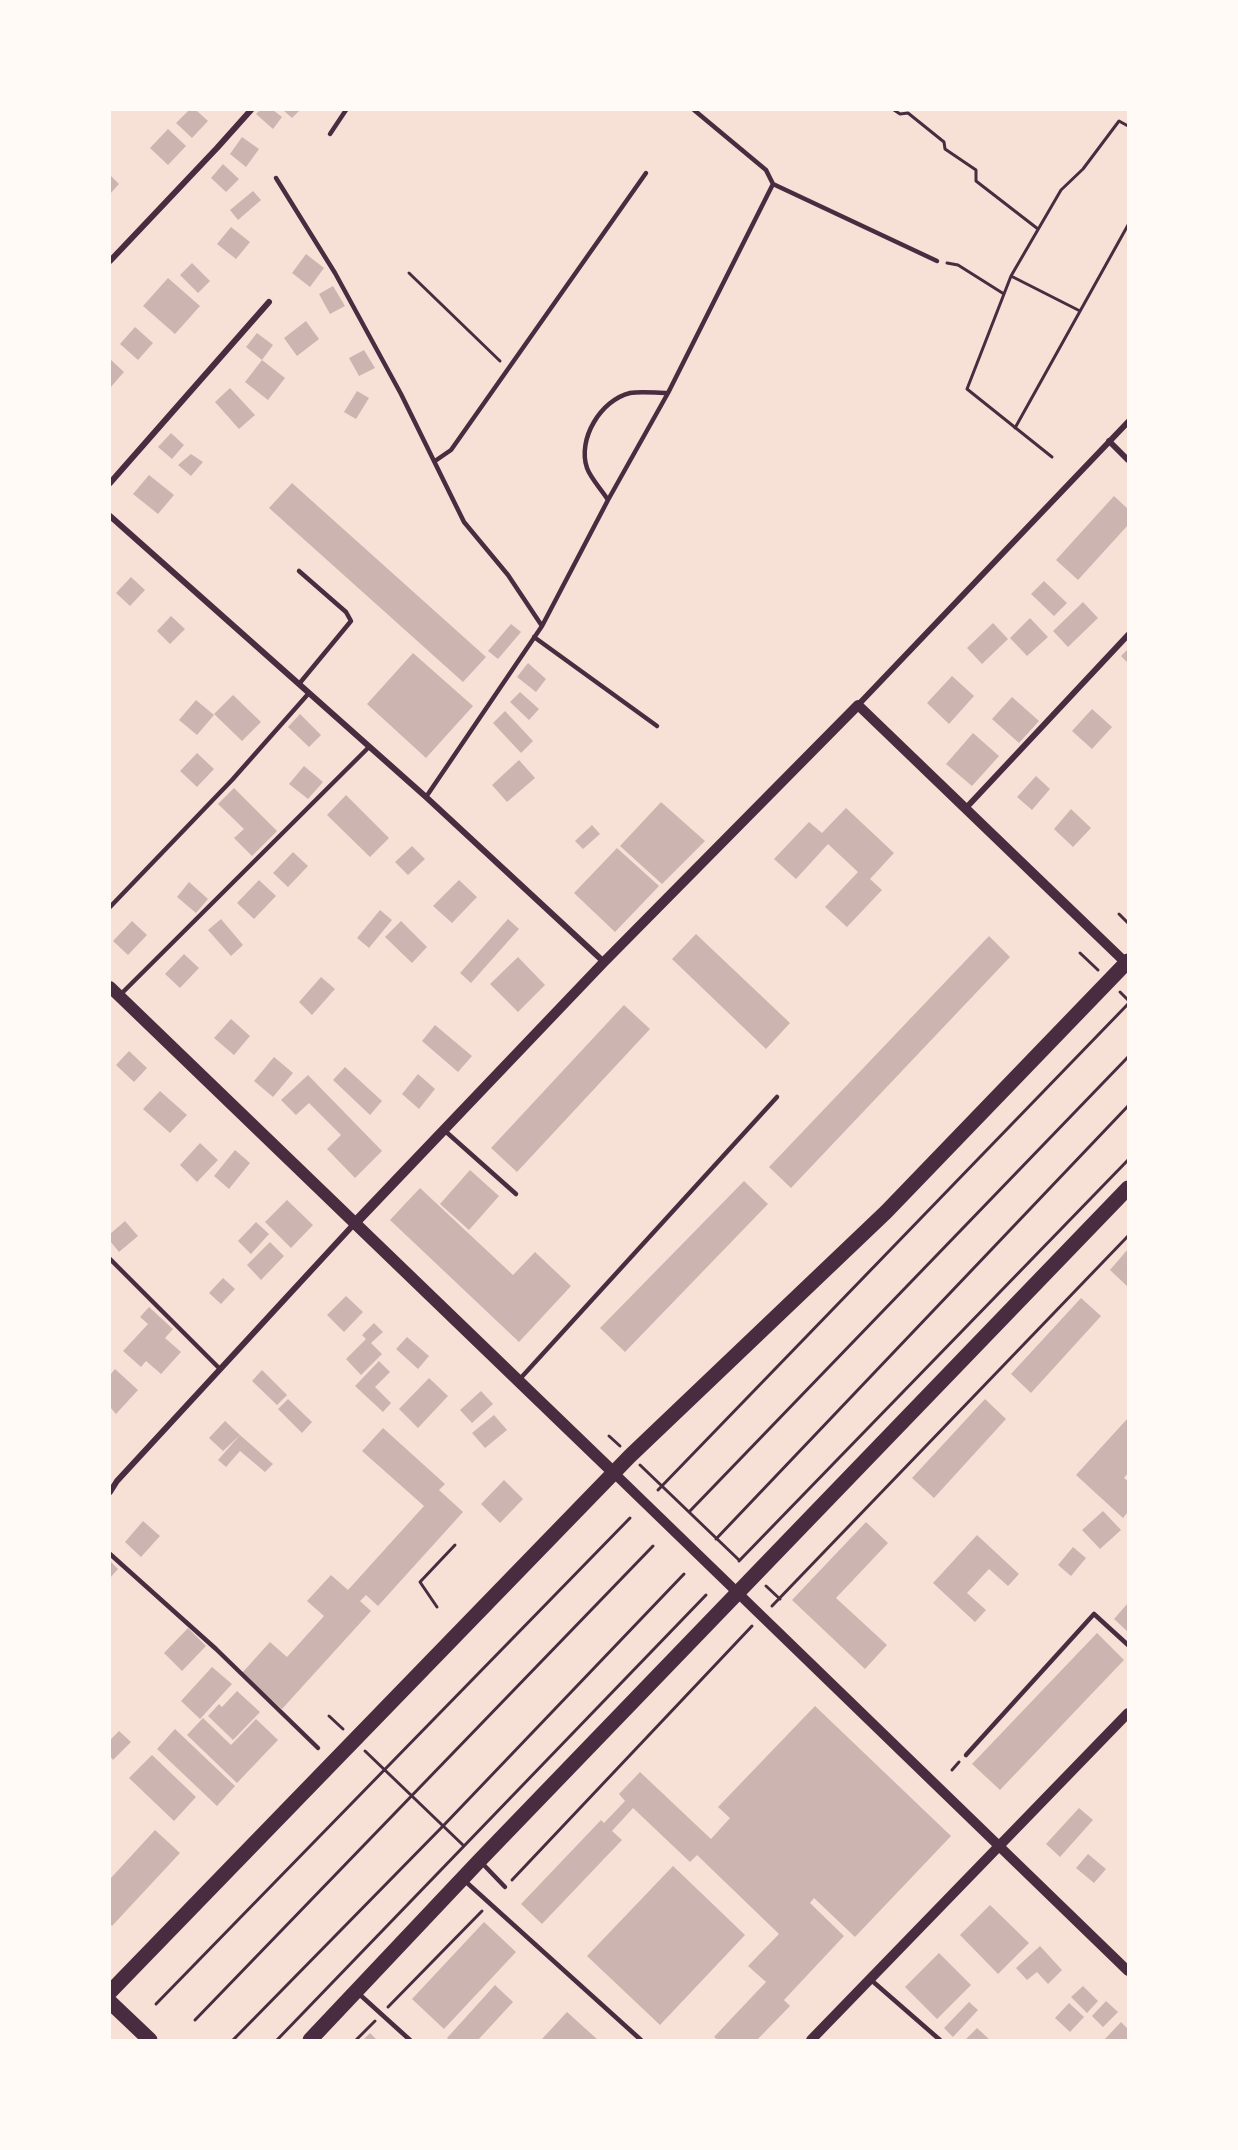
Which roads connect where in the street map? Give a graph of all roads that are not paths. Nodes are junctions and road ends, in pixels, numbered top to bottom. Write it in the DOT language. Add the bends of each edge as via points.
graph roads {
  1 [pos="251,110"];
  2 [pos="346,110"];
  3 [pos="694,110"];
  4 [pos="330,134"];
  5 [pos="646,173"];
  6 [pos="276,178"];
  7 [pos="774,184"];
  8 [pos="110,261"];
  9 [pos="937,261"];
  10 [pos="270,302"];
  11 [pos="668,393"];
  12 [pos="1128,422"];
  13 [pos="1109,441"];
  14 [pos="1128,460"];
  15 [pos="435,461"];
  16 [pos="110,483"];
  17 [pos="608,500"];
  18 [pos="110,516"];
  19 [pos="299,571"];
  20 [pos="542,626"];
  21 [pos="1128,635"];
  22 [pos="534,637"];
  23 [pos="299,684"];
  24 [pos="309,693"];
  25 [pos="858,705"];
  26 [pos="657,726"];
  27 [pos="369,747"];
  28 [pos="426,797"];
  29 [pos="966,808"];
  30 [pos="110,907"];
  31 [pos="604,962"];
  32 [pos="1128,963"];
  33 [pos="114,992"];
  34 [pos="777,1096"];
  35 [pos="444,1130"];
  36 [pos="1128,1188"];
  37 [pos="516,1194"];
  38 [pos="355,1223"];
  39 [pos="110,1259"];
  40 [pos="220,1369"];
  41 [pos="518,1381"];
  42 [pos="614,1473"];
  43 [pos="110,1474"];
  44 [pos="117,1481"];
  45 [pos="110,1492"];
  46 [pos="110,1554"];
  47 [pos="737,1592"];
  48 [pos="1128,1645"];
  49 [pos="1128,1713"];
  50 [pos="318,1748"];
  51 [pos="966,1755"];
  52 [pos="999,1846"];
  53 [pos="479,1861"];
  54 [pos="462,1878"];
  55 [pos="505,1887"];
  56 [pos="1128,1971"];
  57 [pos="870,1979"];
  58 [pos="356,1991"];
  59 [pos="110,1992"];
  60 [pos="110,2002"];
  61 [pos="150,2040"];
  62 [pos="309,2040"];
  63 [pos="410,2040"];
  64 [pos="641,2040"];
  65 [pos="811,2040"];
  66 [pos="940,2040"];
  1 -- 8 [label="street"];
  2 -- 4 [label="lane"];
  3 -- 7 [label="lane" via="766,170"];
  5 -- 15 [label="lane" via="451,450"];
  6 -- 15 [label="lane" via="335,273"];
  7 -- 9 [label="lane"];
  7 -- 11 [label="lane"];
  10 -- 16 [label="street"];
  11 -- 17 [label="lane"];
  11 -- 17 [label="lane" via="629,393 605,406 591,426 586,446 587,468"];
  12 -- 13 [label="street"];
  13 -- 14 [label="street"];
  13 -- 25 [label="street"];
  15 -- 20 [label="lane" via="464,522 508,575"];
  17 -- 20 [label="lane"];
  18 -- 23 [label="street"];
  19 -- 23 [label="lane" via="346,612 351,621"];
  20 -- 22 [label="lane"];
  21 -- 29 [label="street"];
  22 -- 26 [label="lane"];
  22 -- 28 [label="lane"];
  23 -- 24 [label="street"];
  24 -- 27 [label="street"];
  24 -- 30 [label="lane"];
  25 -- 29 [label="street"];
  25 -- 31 [label="street"];
  27 -- 28 [label="street"];
  27 -- 33 [label="lane"];
  28 -- 31 [label="street"];
  29 -- 32 [label="street"];
  31 -- 35 [label="street"];
  32 -- 42 [label="main road" via="886,1212"];
  33 -- 38 [label="main road"];
  34 -- 41 [label="lane"];
  35 -- 37 [label="lane"];
  35 -- 38 [label="street"];
  36 -- 47 [label="main road"];
  38 -- 40 [label="street"];
  38 -- 41 [label="main road"];
  39 -- 40 [label="lane"];
  40 -- 44 [label="street"];
  41 -- 42 [label="main road"];
  42 -- 47 [label="street"];
  42 -- 59 [label="main road"];
  43 -- 44 [label="street"];
  44 -- 45 [label="street"];
  46 -- 50 [label="lane"];
  47 -- 52 [label="street"];
  47 -- 53 [label="main road"];
  48 -- 51 [label="lane" via="1094,1614"];
  49 -- 52 [label="street"];
  52 -- 56 [label="street"];
  52 -- 57 [label="street"];
  53 -- 54 [label="main road"];
  53 -- 55 [label="lane"];
  54 -- 58 [label="main road"];
  54 -- 64 [label="lane"];
  57 -- 65 [label="street"];
  57 -- 66 [label="lane"];
  58 -- 62 [label="main road"];
  58 -- 63 [label="lane"];
  60 -- 61 [label="main road"];
}
